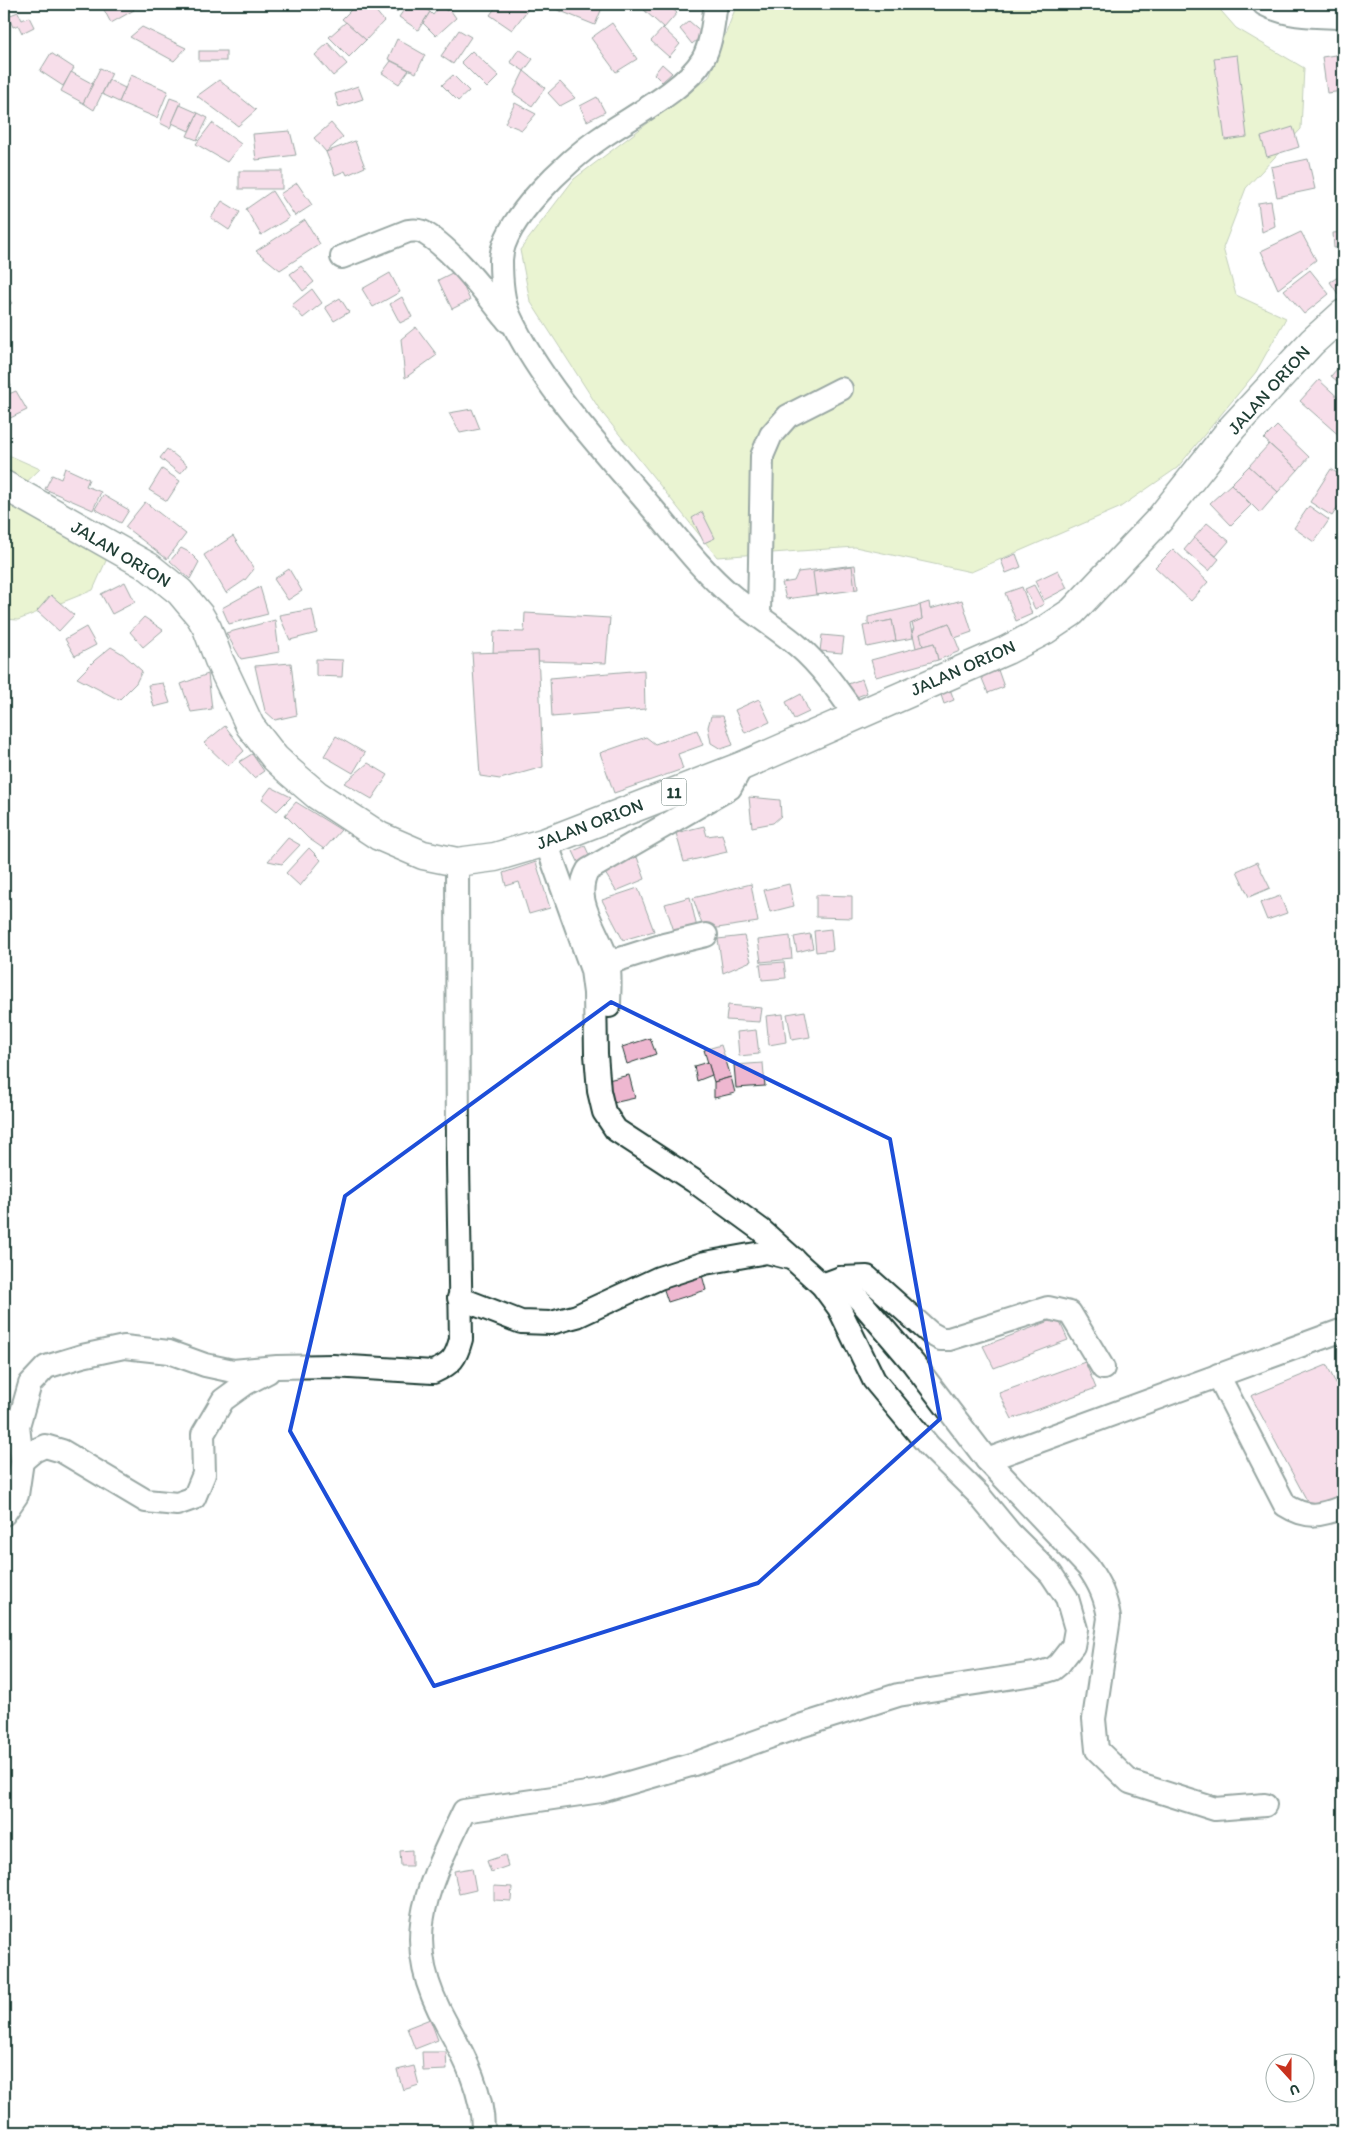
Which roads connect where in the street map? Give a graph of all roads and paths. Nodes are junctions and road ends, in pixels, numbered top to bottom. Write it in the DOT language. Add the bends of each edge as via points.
graph roads {
  1 [pos="716,4"];
  2 [pos="1264,4"];
  3 [pos="1343,17"];
  4 [pos="342,256"];
  5 [pos="1343,314"];
  6 [pos="518,333"];
  7 [pos="841,389"];
  8 [pos="4,485"];
  9 [pos="759,615"];
  10 [pos="855,715"];
  11 [pos="742,766"];
  12 [pos="546,842"];
  13 [pos="457,862"];
  14 [pos="706,935"];
  15 [pos="608,963"];
  16 [pos="596,1054"];
  17 [pos="795,1259"];
  18 [pos="832,1281"];
  19 [pos="459,1298"];
  20 [pos="1343,1330"];
  21 [pos="277,1367"];
  22 [pos="1103,1368"];
  23 [pos="1218,1375"];
  24 [pos="987,1460"];
  25 [pos="22,1461"];
  26 [pos="1343,1507"];
  27 [pos="4,1514"];
  28 [pos="1265,1805"];
  29 [pos="483,2132"];
  1 -- 6 [label="street" via="703,58 684,81 576,156 528,205 509,231 501,252 501,279 508,312"];
  2 -- 3 [label="street" via="1290,13"];
  4 -- 6 [label="street" via="408,231 425,233 446,249"];
  5 -- 10 [label="highway, JALAN ORION / 11" via="1312,342 1232,428 1160,520 1072,612 1007,650"];
  6 -- 9 [label="street" via="572,412 690,552 730,595"];
  7 -- 9 [label="street" via="788,416 771,435 762,456"];
  8 -- 13 [label="highway, JALAN ORION / 11" via="149,567 180,592 207,628 250,726 296,778 379,836 423,855"];
  9 -- 10 [label="street" via="799,647 830,679"];
  10 -- 11 [label="highway, JALAN ORION / 11"];
  11 -- 12 [label="highway, JALAN ORION / 11"];
  11 -- 15 [label="street" via="730,788 588,870 582,891 587,913"];
  12 -- 13 [label="highway, JALAN ORION / 11" via="495,857"];
  12 -- 16 [label="street" via="592,970"];
  13 -- 19 [label="street"];
  14 -- 15 [label="street"];
  15 -- 16 [label="street" via="607,1032"];
  16 -- 17 [label="street" via="604,1112 616,1130 694,1181"];
  17 -- 18 [label="street"];
  17 -- 19 [label="street" via="767,1252 705,1263 659,1278 577,1316 551,1323 521,1322"];
  18 -- 22 [label="street" via="867,1277 930,1334 941,1339 950,1339 1048,1308 1070,1312"];
  18 -- 24 [label="street" via="913,1362"];
  18 -- 29 [label="street" via="839,1308 874,1380 929,1446 978,1494 1060,1585 1075,1621 1073,1646 1053,1669 1040,1673 898,1694 618,1787 558,1799 464,1811 430,1885 423,1906 420,1937 427,1980 467,2065 481,2108"];
  19 -- 21 [label="street" via="461,1339 458,1351 448,1366 433,1372 333,1366"];
  20 -- 23 [label="street"];
  21 -- 25 [label="street" via="233,1371 168,1352 124,1347 46,1367 30,1384 18,1426"];
  21 -- 25 [label="street" via="223,1400 203,1434 204,1474 194,1498 177,1504 146,1501 62,1452 45,1446"];
  23 -- 24 [label="street"];
  23 -- 26 [label="street" via="1285,1505 1297,1513 1313,1516"];
  24 -- 28 [label="street" via="1088,1567 1107,1602 1108,1618 1094,1720 1097,1750 1130,1782 1215,1809"];
  25 -- 27 [label="street" via="17,1495"];
}
